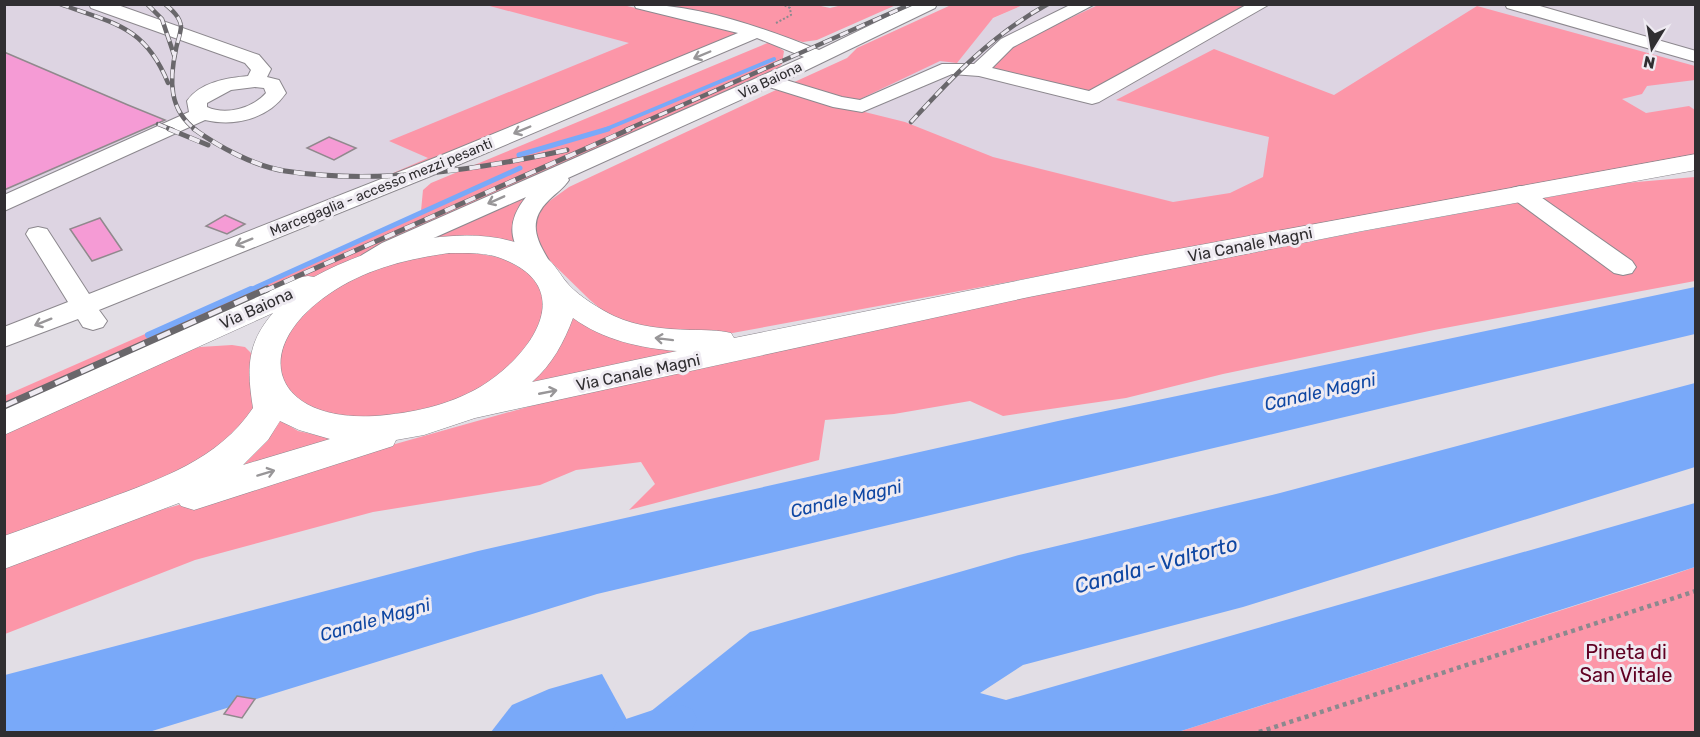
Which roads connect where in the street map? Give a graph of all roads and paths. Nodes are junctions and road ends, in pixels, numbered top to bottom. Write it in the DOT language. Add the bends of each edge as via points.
graph roads {
  1 [pos="97,4"];
  2 [pos="642,4"];
  3 [pos="782,4"];
  4 [pos="929,4"];
  5 [pos="1087,4"];
  6 [pos="1262,4"];
  7 [pos="1513,4"];
  8 [pos="1555,10"];
  9 [pos="759,33"];
  10 [pos="821,57"];
  11 [pos="1695,57"];
  12 [pos="979,70"];
  13 [pos="255,81"];
  14 [pos="769,81"];
  15 [pos="202,114"];
  16 [pos="608,153"];
  17 [pos="1695,162"];
  18 [pos="1520,193"];
  19 [pos="4,204"];
  20 [pos="38,234"];
  21 [pos="367,262"];
  22 [pos="1623,267"];
  23 [pos="548,279"];
  24 [pos="88,314"];
  25 [pos="806,334"];
  26 [pos="4,338"];
  27 [pos="149,356"];
  28 [pos="265,369"];
  29 [pos="470,407"];
  30 [pos="4,422"];
  31 [pos="398,428"];
  32 [pos="108,516"];
  33 [pos="4,553"];
  34 [pos="1695,591"];
  35 [pos="1259,732"];
  1 -- 13 [label="street" via="252,59 261,69"];
  2 -- 9 [label="street"];
  3 -- 9 [label="path" via="790,8 791,15"];
  4 -- 10 [label="street, Via Baiona"];
  5 -- 12 [label="street" via="1007,43"];
  6 -- 12 [label="street" via="1092,98"];
  7 -- 8 [label="street"];
  8 -- 11 [label="street"];
  9 -- 10 [label="street"];
  9 -- 24 [label="street, Marcegaglia - accesso mezzi pesanti, one-way"];
  10 -- 14 [label="street, Via Baiona"];
  12 -- 14 [label="street" via="948,68 862,106"];
  13 -- 15 [label="street" via="221,86 203,96 195,106"];
  13 -- 15 [label="street" via="276,88 267,103 233,115"];
  14 -- 16 [label="street, Via Baiona"];
  15 -- 19 [label="street"];
  16 -- 21 [label="street, Via Baiona, one-way" via="549,176"];
  16 -- 23 [label="street, Via Baiona" via="558,181 526,211 522,225 525,244"];
  17 -- 18 [label="main road, Via Canale Magni"];
  18 -- 22 [label="street"];
  18 -- 25 [label="main road, Via Canale Magni" via="1356,222"];
  20 -- 24 [label="street"];
  21 -- 23 [label="main road, Via Canale Magni" via="410,249 472,245 515,253"];
  21 -- 27 [label="main road, Via Baiona"];
  21 -- 28 [label="main road" via="326,282 296,305 274,331"];
  25 -- 23 [label="main road, Via Canale Magni, one-way" via="722,341 640,336 602,322"];
  23 -- 29 [label="main road" via="559,314 552,338 534,363 506,387"];
  24 -- 26 [label="street, Marcegaglia - accesso mezzi pesanti, one-way"];
  29 -- 25 [label="main road, Via Canale Magni, one-way"];
  27 -- 28 [label="main road, Via Baiona" via="200,339 232,336 258,344"];
  27 -- 30 [label="main road, Via Baiona"];
  28 -- 31 [label="main road" via="280,404 309,422 350,430"];
  28 -- 32 [label="main road" via="270,409 256,431 221,464 183,486"];
  29 -- 31 [label="main road"];
  32 -- 31 [label="main road, one-way" via="177,500 374,441"];
  32 -- 33 [label="main road"];
  34 -- 35 [label="path"];
}
